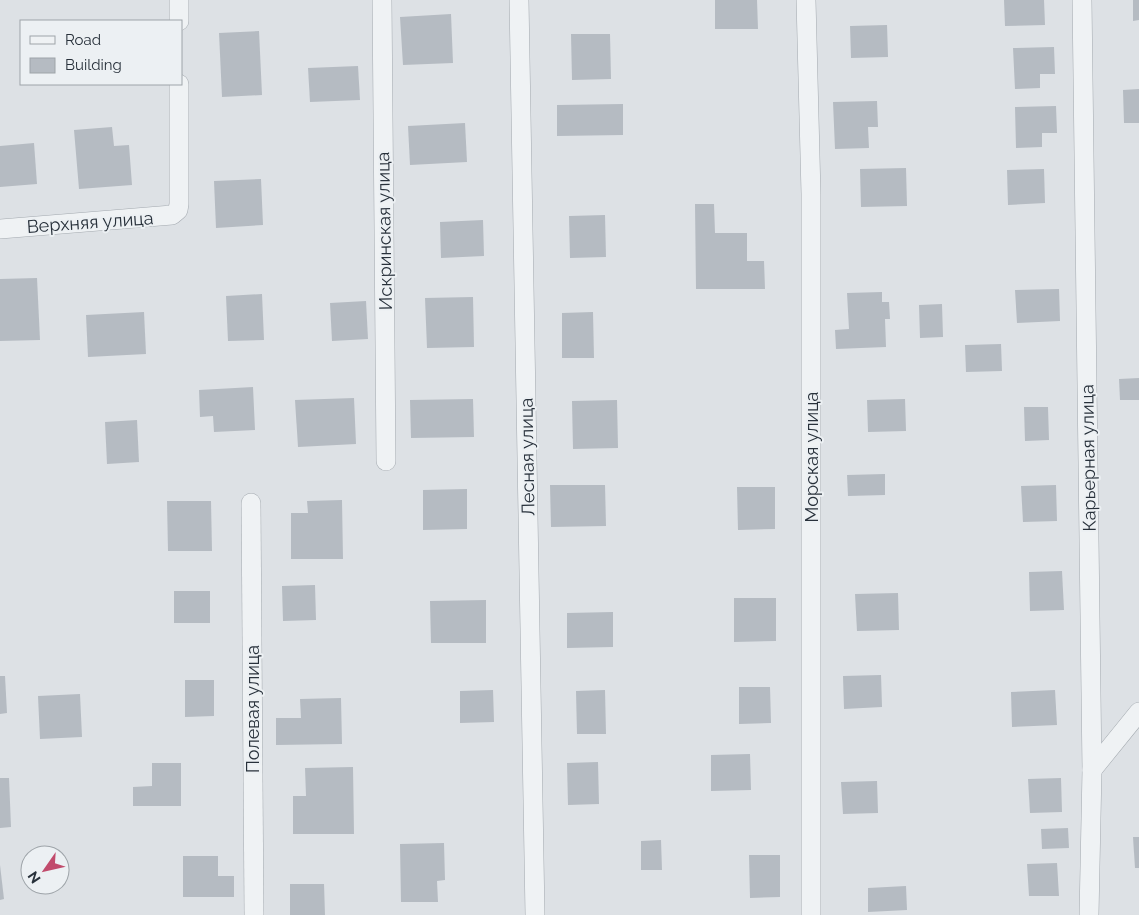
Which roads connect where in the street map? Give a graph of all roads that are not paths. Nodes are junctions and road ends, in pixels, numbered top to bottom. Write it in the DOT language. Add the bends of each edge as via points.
graph roads {
  1 [pos="180,0"];
  2 [pos="382,0"];
  3 [pos="519,0"];
  4 [pos="806,0"];
  5 [pos="1082,0"];
  6 [pos="179,20"];
  7 [pos="179,85"];
  8 [pos="0,229"];
  9 [pos="386,461"];
  10 [pos="251,503"];
  11 [pos="1139,712"];
  12 [pos="1092,770"];
  13 [pos="254,915"];
  14 [pos="535,915"];
  15 [pos="811,915"];
  16 [pos="1089,915"];
  1 -- 6 [label="street"];
  2 -- 9 [label="street, Искринская улица"];
  3 -- 14 [label="street, Лесная улица"];
  4 -- 15 [label="street, Морская улица" via="811,194"];
  5 -- 12 [label="street, Карьерная улица"];
  7 -- 8 [label="street, Верхняя улица" via="178,210 172,215"];
  10 -- 13 [label="street, Полевая улица"];
  11 -- 12 [label="street"];
  12 -- 16 [label="street, Карьерная улица"];
}
